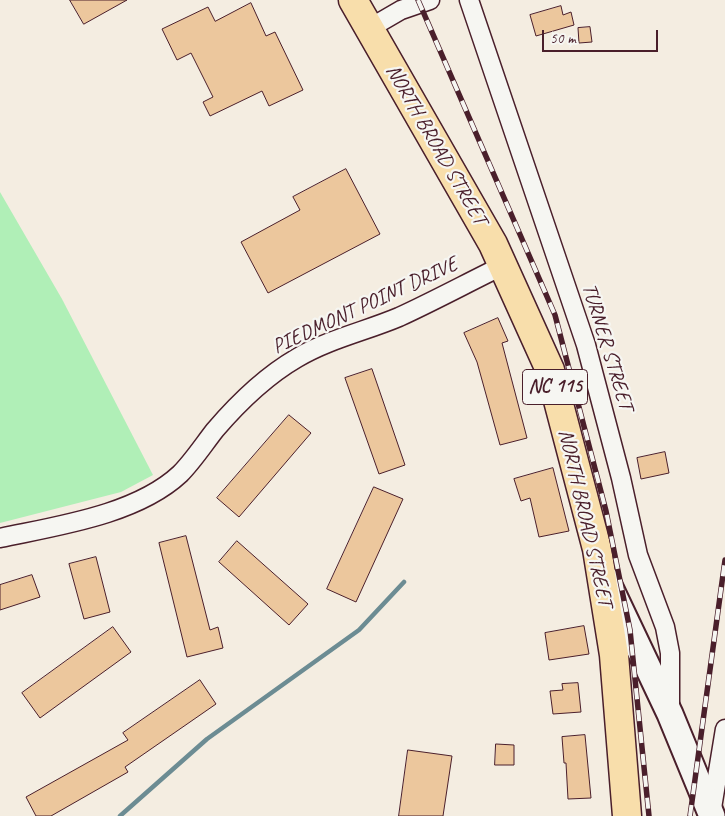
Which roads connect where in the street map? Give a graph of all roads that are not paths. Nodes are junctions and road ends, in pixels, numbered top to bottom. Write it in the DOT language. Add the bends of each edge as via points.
graph roads {
  1 [pos="353,0"];
  2 [pos="430,0"];
  3 [pos="469,0"];
  4 [pos="370,28"];
  5 [pos="504,265"];
  6 [pos="0,538"];
  7 [pos="600,565"];
  8 [pos="670,714"];
  9 [pos="725,729"];
  10 [pos="711,815"];
  11 [pos="627,816"];
  1 -- 4 [label="main road, NORTH BROAD STREET / NC 115"];
  2 -- 4 [label="street" via="402,10"];
  3 -- 8 [label="street, TURNER STREET" via="586,346 638,556 665,628 670,654"];
  4 -- 5 [label="main road, NORTH BROAD STREET / NC 115"];
  5 -- 6 [label="street, PIEDMONT POINT DRIVE" via="397,317 298,357 260,383 179,474 145,497 83,520"];
  5 -- 7 [label="main road, NORTH BROAD STREET / NC 115" via="550,370"];
  7 -- 8 [label="street"];
  7 -- 11 [label="main road, NORTH BROAD STREET / NC 115" via="614,655"];
  8 -- 10 [label="street"];
  9 -- 10 [label="street"];
}
